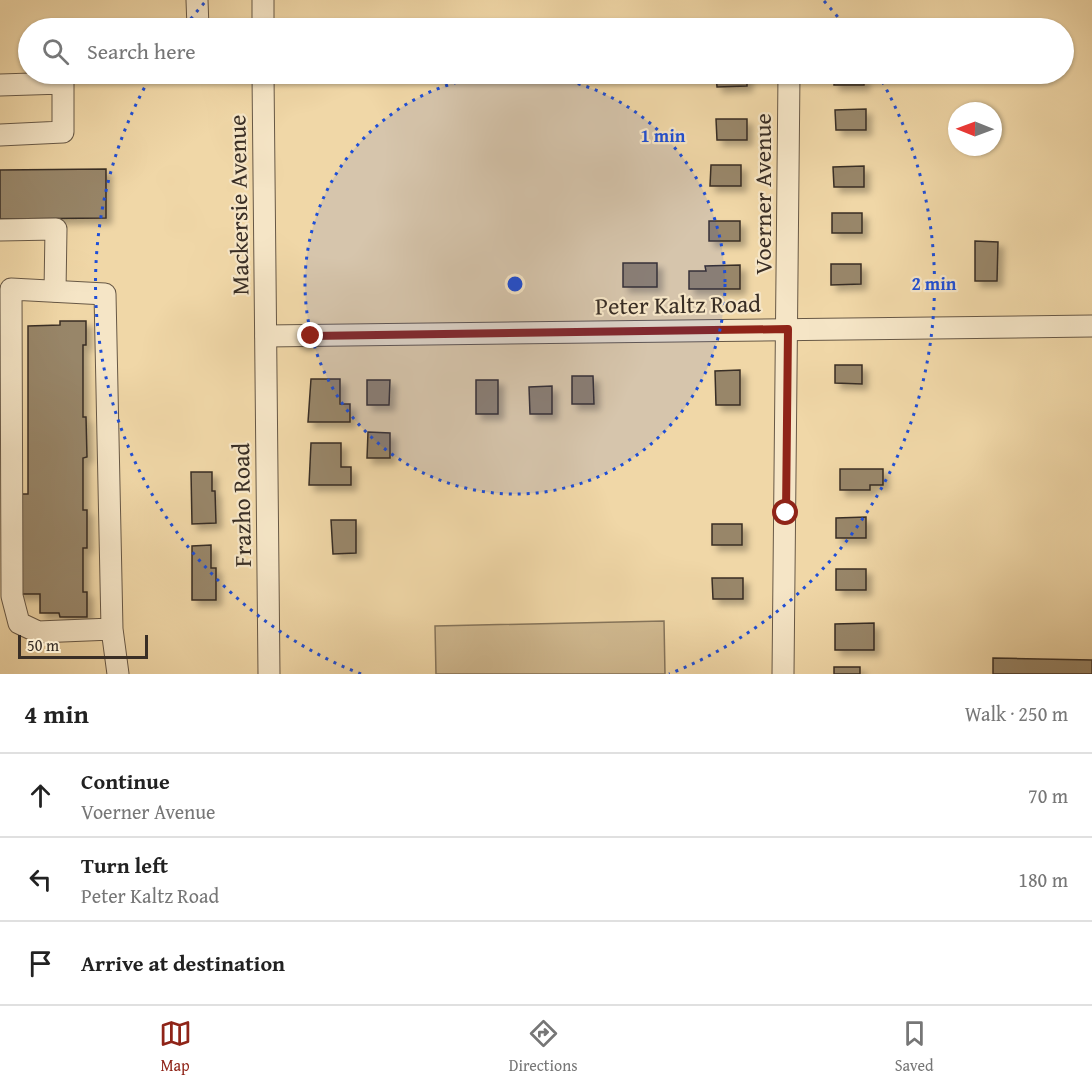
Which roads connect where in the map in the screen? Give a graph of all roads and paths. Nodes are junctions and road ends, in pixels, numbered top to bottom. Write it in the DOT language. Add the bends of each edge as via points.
graph roads {
  1 [pos="197,0"];
  2 [pos="263,0"];
  3 [pos="198,18"];
  4 [pos="263,18"];
  5 [pos="32,84"];
  6 [pos="63,84"];
  7 [pos="263,84"];
  8 [pos="789,84"];
  9 [pos="0,85"];
  10 [pos="0,135"];
  11 [pos="0,230"];
  12 [pos="55,291"];
  13 [pos="1092,326"];
  14 [pos="788,329"];
  15 [pos="266,336"];
  16 [pos="112,630"];
  17 [pos="118,674"];
  18 [pos="269,674"];
  19 [pos="783,674"];
  1 -- 3 [label="street"];
  2 -- 4 [label="street"];
  5 -- 9 [label="street"];
  6 -- 10 [label="street" via="63,132"];
  7 -- 15 [label="street, Mackersie Avenue"];
  8 -- 14 [label="street, Voerner Avenue"];
  11 -- 12 [label="street" via="56,229"];
  12 -- 16 [label="street" via="105,294"];
  12 -- 16 [label="street" via="11,289 12,596 19,623 38,632"];
  13 -- 14 [label="street, Peter Kaltz Road"];
  14 -- 15 [label="street, Peter Kaltz Road"];
  14 -- 19 [label="street, Voerner Avenue"];
  15 -- 18 [label="street, Frazho Road"];
  16 -- 17 [label="street"];
}
